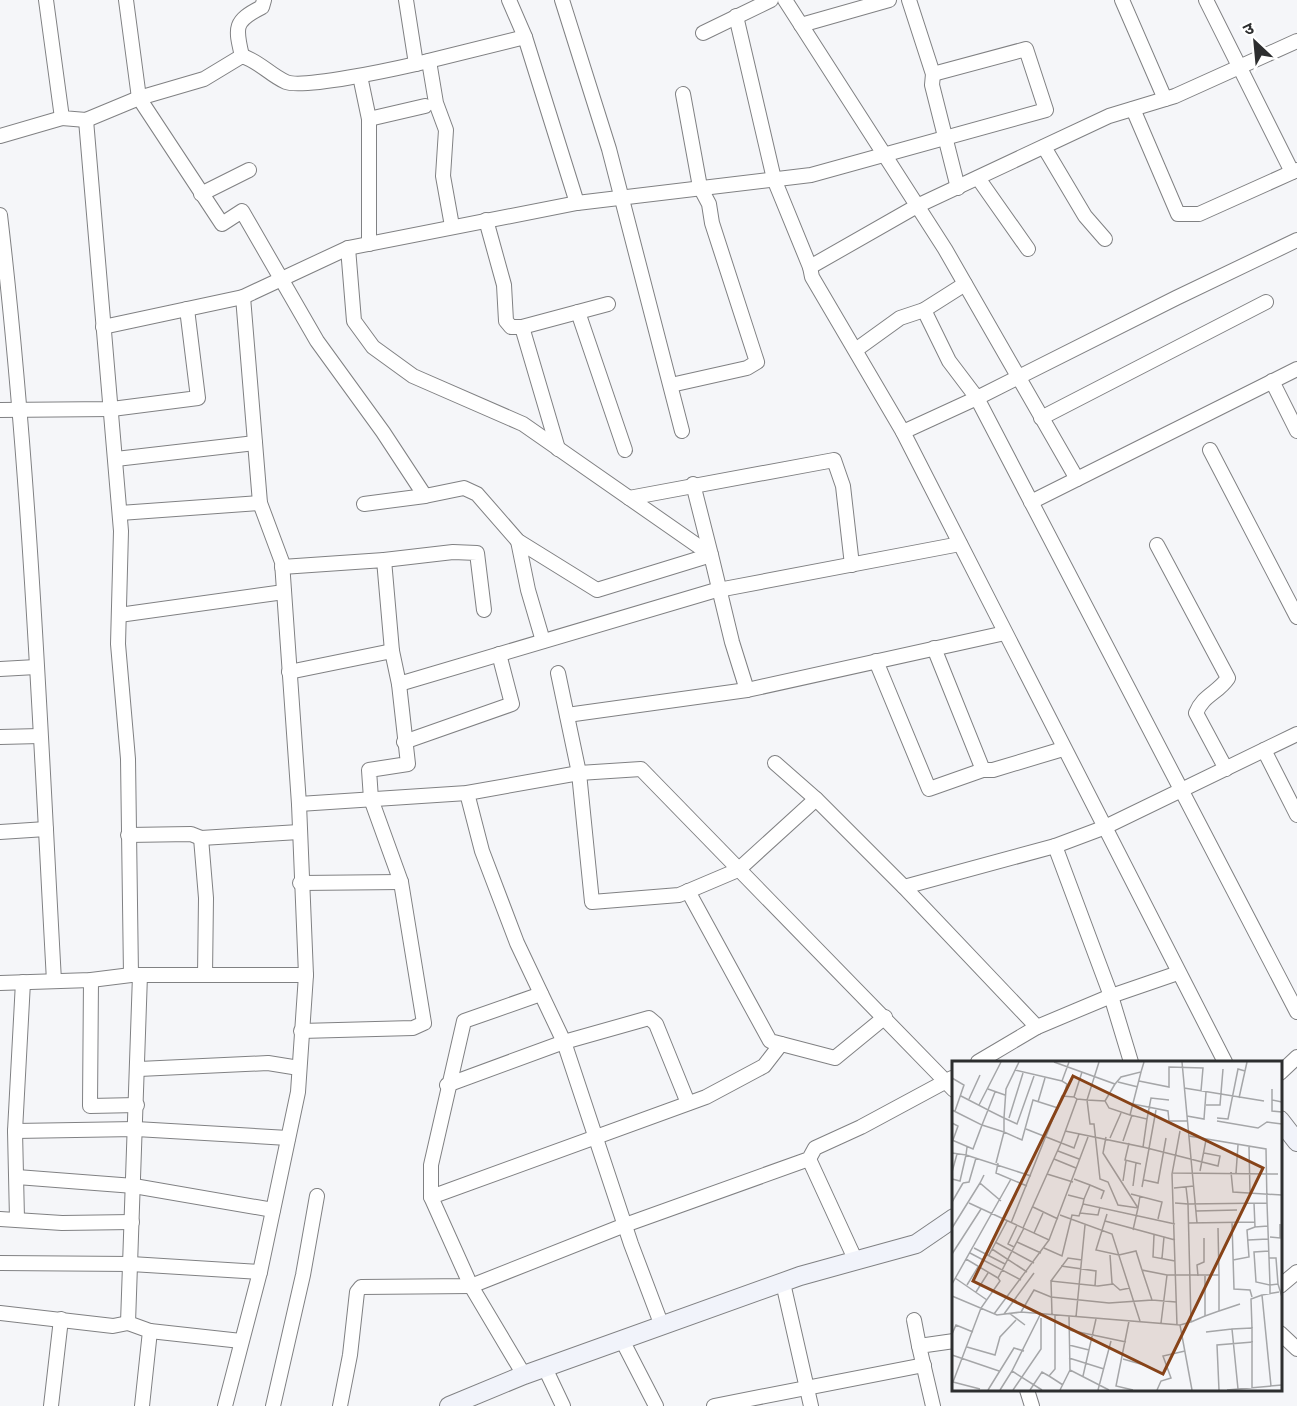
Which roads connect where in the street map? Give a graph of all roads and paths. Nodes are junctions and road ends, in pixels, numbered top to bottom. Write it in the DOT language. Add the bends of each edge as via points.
graph roads {
  1 [pos="46,0"];
  2 [pos="126,0"];
  3 [pos="264,0"];
  4 [pos="406,0"];
  5 [pos="509,0"];
  6 [pos="562,0"];
  7 [pos="771,0"];
  8 [pos="786,0"];
  9 [pos="890,0"];
  10 [pos="909,0"];
  11 [pos="1122,0"];
  12 [pos="1206,0"];
  13 [pos="736,16"];
  14 [pos="801,25"];
  15 [pos="702,33"];
  16 [pos="525,37"];
  17 [pos="1297,41"];
  18 [pos="242,56"];
  19 [pos="422,62"];
  20 [pos="1240,66"];
  21 [pos="933,74"];
  22 [pos="360,76"];
  23 [pos="683,94"];
  24 [pos="139,98"];
  25 [pos="1164,99"];
  26 [pos="426,106"];
  27 [pos="1133,109"];
  28 [pos="62,118"];
  29 [pos="369,119"];
  30 [pos="87,120"];
  31 [pos="1,130"];
  32 [pos="945,137"];
  33 [pos="1044,147"];
  34 [pos="883,154"];
  35 [pos="249,170"];
  36 [pos="1294,171"];
  37 [pos="978,178"];
  38 [pos="774,179"];
  39 [pos="700,187"];
  40 [pos="958,188"];
  41 [pos="201,194"];
  42 [pos="621,197"];
  43 [pos="577,203"];
  44 [pos="917,206"];
  45 [pos="0,217"];
  46 [pos="486,220"];
  47 [pos="452,226"];
  48 [pos="1105,239"];
  49 [pos="1297,240"];
  50 [pos="369,244"];
  51 [pos="348,248"];
  52 [pos="1028,249"];
  53 [pos="810,267"];
  54 [pos="280,279"];
  55 [pos="964,284"];
  56 [pos="243,297"];
  57 [pos="1266,302"];
  58 [pos="608,304"];
  59 [pos="187,309"];
  60 [pos="924,310"];
  61 [pos="578,312"];
  62 [pos="103,327"];
  63 [pos="522,327"];
  64 [pos="857,349"];
  65 [pos="1297,369"];
  66 [pos="1017,378"];
  67 [pos="1272,381"];
  68 [pos="671,385"];
  69 [pos="977,399"];
  70 [pos="20,408"];
  71 [pos="112,409"];
  72 [pos="0,410"];
  73 [pos="1041,418"];
  74 [pos="682,431"];
  75 [pos="1297,431"];
  76 [pos="903,432"];
  77 [pos="255,443"];
  78 [pos="558,449"];
  79 [pos="625,450"];
  80 [pos="1210,450"];
  81 [pos="116,459"];
  82 [pos="1077,479"];
  83 [pos="693,484"];
  84 [pos="425,496"];
  85 [pos="629,498"];
  86 [pos="1031,502"];
  87 [pos="260,503"];
  88 [pos="364,504"];
  89 [pos="120,513"];
  90 [pos="518,541"];
  91 [pos="960,544"];
  92 [pos="1157,545"];
  93 [pos="711,555"];
  94 [pos="384,560"];
  95 [pos="852,565"];
  96 [pos="282,567"];
  97 [pos="720,590"];
  98 [pos="284,592"];
  99 [pos="484,610"];
  100 [pos="119,615"];
  101 [pos="1297,617"];
  102 [pos="1005,633"];
  103 [pos="543,641"];
  104 [pos="934,648"];
  105 [pos="392,651"];
  106 [pos="498,654"];
  107 [pos="876,661"];
  108 [pos="36,667"];
  109 [pos="0,669"];
  110 [pos="290,672"];
  111 [pos="558,673"];
  112 [pos="399,684"];
  113 [pos="747,690"];
  114 [pos="567,714"];
  115 [pos="1297,734"];
  116 [pos="40,736"];
  117 [pos="0,737"];
  118 [pos="405,742"];
  119 [pos="1063,749"];
  120 [pos="1264,750"];
  121 [pos="775,763"];
  122 [pos="1226,769"];
  123 [pos="983,770"];
  124 [pos="579,773"];
  125 [pos="1180,791"];
  126 [pos="467,793"];
  127 [pos="371,799"];
  128 [pos="816,799"];
  129 [pos="298,804"];
  130 [pos="1297,815"];
  131 [pos="1104,828"];
  132 [pos="46,829"];
  133 [pos="0,832"];
  134 [pos="299,832"];
  135 [pos="128,835"];
  136 [pos="201,838"];
  137 [pos="1055,846"];
  138 [pos="738,870"];
  139 [pos="401,882"];
  140 [pos="300,884"];
  141 [pos="904,888"];
  142 [pos="688,891"];
  143 [pos="1178,973"];
  144 [pos="136,975"];
  145 [pos="205,975"];
  146 [pos="306,975"];
  147 [pos="90,980"];
  148 [pos="54,981"];
  149 [pos="23,982"];
  150 [pos="0,983"];
  151 [pos="541,994"];
  152 [pos="1111,996"];
  153 [pos="1297,1012"];
  154 [pos="885,1017"];
  155 [pos="1036,1027"];
  156 [pos="302,1031"];
  157 [pos="564,1042"];
  158 [pos="782,1044"];
  159 [pos="1297,1056"];
  160 [pos="980,1061"];
  161 [pos="1131,1061"];
  162 [pos="1224,1061"];
  163 [pos="299,1068"];
  164 [pos="139,1069"];
  165 [pos="1282,1072"];
  166 [pos="951,1083"];
  167 [pos="447,1085"];
  168 [pos="688,1103"];
  169 [pos="137,1105"];
  170 [pos="1282,1121"];
  171 [pos="136,1129"];
  172 [pos="15,1131"];
  173 [pos="597,1135"];
  174 [pos="288,1138"];
  175 [pos="1297,1142"];
  176 [pos="809,1159"];
  177 [pos="16,1177"];
  178 [pos="134,1186"];
  179 [pos="317,1196"];
  180 [pos="431,1197"];
  181 [pos="273,1210"];
  182 [pos="0,1219"];
  183 [pos="17,1219"];
  184 [pos="952,1219"];
  185 [pos="132,1222"];
  186 [pos="625,1225"];
  187 [pos="855,1259"];
  188 [pos="0,1263"];
  189 [pos="130,1264"];
  190 [pos="260,1272"];
  191 [pos="1297,1272"];
  192 [pos="783,1282"];
  193 [pos="1282,1285"];
  194 [pos="471,1286"];
  195 [pos="0,1313"];
  196 [pos="61,1319"];
  197 [pos="914,1320"];
  198 [pos="128,1323"];
  199 [pos="662,1326"];
  200 [pos="150,1331"];
  201 [pos="1282,1334"];
  202 [pos="622,1340"];
  203 [pos="241,1341"];
  204 [pos="952,1341"];
  205 [pos="919,1346"];
  206 [pos="1297,1349"];
  207 [pos="924,1365"];
  208 [pos="545,1368"];
  209 [pos="524,1376"];
  210 [pos="806,1386"];
  211 [pos="1028,1391"];
  212 [pos="457,1404"];
  213 [pos="51,1406"];
  214 [pos="142,1406"];
  215 [pos="225,1406"];
  216 [pos="273,1406"];
  217 [pos="340,1406"];
  218 [pos="563,1406"];
  219 [pos="656,1406"];
  220 [pos="714,1406"];
  221 [pos="811,1406"];
  222 [pos="933,1406"];
  223 [pos="1032,1406"];
  1 -- 28 [label="street"];
  2 -- 24 [label="street"];
  3 -- 18 [label="street" via="262,7 243,16 237,27"];
  4 -- 19 [label="street"];
  5 -- 16 [label="street"];
  6 -- 42 [label="street"];
  7 -- 13 [label="street"];
  8 -- 14 [label="street"];
  9 -- 14 [label="street"];
  10 -- 21 [label="street"];
  11 -- 25 [label="street"];
  12 -- 20 [label="street"];
  13 -- 15 [label="street"];
  13 -- 38 [label="street"];
  14 -- 34 [label="street"];
  16 -- 19 [label="street"];
  16 -- 43 [label="street"];
  17 -- 20 [label="street"];
  18 -- 22 [label="street" via="288,83"];
  18 -- 24 [label="street" via="204,79"];
  19 -- 22 [label="street"];
  19 -- 47 [label="street" via="447,130 442,176"];
  20 -- 25 [label="street"];
  20 -- 36 [label="street"];
  21 -- 32 [label="street" via="932,85"];
  21 -- 32 [label="street" via="1026,49 1046,110"];
  22 -- 29 [label="street"];
  23 -- 39 [label="street"];
  24 -- 30 [label="street"];
  24 -- 41 [label="street"];
  25 -- 27 [label="street"];
  26 -- 29 [label="street"];
  27 -- 33 [label="street"];
  27 -- 36 [label="street" via="1178,214 1199,214"];
  28 -- 30 [label="street"];
  28 -- 31 [label="street"];
  29 -- 50 [label="street"];
  30 -- 62 [label="street"];
  32 -- 34 [label="street"];
  32 -- 40 [label="street"];
  33 -- 37 [label="street"];
  33 -- 48 [label="street" via="1085,216"];
  34 -- 38 [label="street" via="811,175"];
  34 -- 44 [label="street"];
  35 -- 41 [label="street"];
  37 -- 40 [label="street"];
  37 -- 52 [label="street"];
  38 -- 39 [label="street"];
  38 -- 53 [label="street"];
  39 -- 42 [label="street"];
  39 -- 68 [label="street" via="709,204 757,362 747,368"];
  40 -- 44 [label="street"];
  41 -- 54 [label="street" via="222,224 242,210"];
  42 -- 43 [label="street"];
  42 -- 68 [label="street"];
  43 -- 46 [label="street"];
  44 -- 53 [label="street"];
  44 -- 55 [label="street"];
  45 -- 70 [label="street"];
  46 -- 47 [label="street"];
  46 -- 63 [label="street" via="504,285 506,321 511,327"];
  47 -- 50 [label="street"];
  49 -- 66 [label="street"];
  50 -- 51 [label="street"];
  51 -- 54 [label="street"];
  51 -- 78 [label="street" via="354,321 373,347 413,376 523,424"];
  53 -- 64 [label="street" via="812,277"];
  54 -- 56 [label="street"];
  54 -- 84 [label="street" via="317,341"];
  55 -- 60 [label="street"];
  55 -- 66 [label="street"];
  56 -- 59 [label="street"];
  56 -- 77 [label="street"];
  57 -- 73 [label="street"];
  58 -- 61 [label="street"];
  59 -- 62 [label="street"];
  59 -- 71 [label="street" via="198,398"];
  60 -- 64 [label="street" via="900,318"];
  60 -- 69 [label="street" via="949,361"];
  61 -- 63 [label="street"];
  61 -- 79 [label="street"];
  62 -- 71 [label="street"];
  63 -- 78 [label="street"];
  64 -- 76 [label="street"];
  65 -- 67 [label="street"];
  66 -- 69 [label="street"];
  66 -- 73 [label="street"];
  67 -- 75 [label="street"];
  67 -- 82 [label="street"];
  68 -- 74 [label="street"];
  69 -- 76 [label="street"];
  69 -- 86 [label="street"];
  70 -- 71 [label="street"];
  70 -- 72 [label="street"];
  70 -- 108 [label="street"];
  71 -- 81 [label="street"];
  73 -- 82 [label="street"];
  76 -- 91 [label="street"];
  77 -- 81 [label="street"];
  77 -- 87 [label="street"];
  78 -- 85 [label="street"];
  80 -- 101 [label="street"];
  81 -- 89 [label="street"];
  82 -- 86 [label="street"];
  83 -- 85 [label="street"];
  83 -- 93 [label="street"];
  83 -- 95 [label="street" via="834,460 843,486"];
  84 -- 88 [label="street"];
  84 -- 90 [label="street" via="464,488 477,494"];
  85 -- 93 [label="street"];
  86 -- 125 [label="street"];
  87 -- 89 [label="street"];
  87 -- 96 [label="street"];
  89 -- 100 [label="street"];
  90 -- 93 [label="street" via="597,590"];
  90 -- 103 [label="street"];
  91 -- 95 [label="street"];
  91 -- 102 [label="street"];
  92 -- 122 [label="street" via="1228,678 1200,702 1196,713"];
  93 -- 97 [label="street"];
  94 -- 96 [label="street"];
  94 -- 99 [label="street" via="477,553"];
  94 -- 105 [label="street"];
  95 -- 97 [label="street"];
  96 -- 98 [label="street"];
  97 -- 103 [label="street"];
  97 -- 113 [label="street"];
  98 -- 100 [label="street"];
  98 -- 110 [label="street"];
  100 -- 135 [label="street" via="128,759"];
  102 -- 104 [label="street"];
  102 -- 119 [label="street"];
  103 -- 106 [label="street"];
  104 -- 107 [label="street"];
  104 -- 123 [label="street"];
  105 -- 110 [label="street"];
  105 -- 112 [label="street"];
  106 -- 112 [label="street"];
  106 -- 118 [label="street" via="512,704"];
  107 -- 113 [label="street"];
  107 -- 123 [label="street" via="929,789"];
  108 -- 109 [label="street"];
  108 -- 116 [label="street"];
  110 -- 129 [label="street"];
  111 -- 114 [label="street"];
  112 -- 118 [label="street"];
  113 -- 114 [label="street"];
  114 -- 124 [label="street"];
  115 -- 120 [label="street"];
  116 -- 117 [label="street"];
  116 -- 132 [label="street"];
  118 -- 127 [label="street" via="408,764 369,770"];
  119 -- 123 [label="street"];
  119 -- 131 [label="street"];
  120 -- 122 [label="street"];
  120 -- 130 [label="street"];
  121 -- 128 [label="street"];
  122 -- 125 [label="street"];
  124 -- 126 [label="street"];
  124 -- 138 [label="street" via="641,769"];
  124 -- 142 [label="street" via="592,902"];
  125 -- 131 [label="street"];
  125 -- 153 [label="street"];
  126 -- 127 [label="street"];
  126 -- 151 [label="street" via="482,851"];
  127 -- 129 [label="street"];
  127 -- 139 [label="street"];
  128 -- 138 [label="street"];
  128 -- 141 [label="street"];
  129 -- 134 [label="street"];
  131 -- 137 [label="street"];
  131 -- 143 [label="street"];
  132 -- 133 [label="street"];
  132 -- 148 [label="street"];
  134 -- 136 [label="street"];
  134 -- 140 [label="street"];
  135 -- 136 [label="street" via="191,834"];
  135 -- 144 [label="street"];
  136 -- 145 [label="street" via="206,898"];
  137 -- 141 [label="street"];
  137 -- 152 [label="street"];
  138 -- 142 [label="street"];
  138 -- 154 [label="street"];
  139 -- 140 [label="street"];
  139 -- 156 [label="street" via="424,1023 413,1028"];
  140 -- 146 [label="street"];
  141 -- 155 [label="street"];
  142 -- 158 [label="street" via="770,1041"];
  143 -- 152 [label="street"];
  143 -- 162 [label="street"];
  144 -- 145 [label="street"];
  144 -- 147 [label="street"];
  144 -- 164 [label="street"];
  145 -- 146 [label="street"];
  146 -- 156 [label="street"];
  147 -- 148 [label="street"];
  147 -- 169 [label="street" via="90,1106"];
  148 -- 149 [label="street"];
  149 -- 150 [label="street"];
  149 -- 172 [label="street"];
  151 -- 157 [label="street"];
  151 -- 167 [label="street" via="464,1021"];
  152 -- 155 [label="street"];
  152 -- 161 [label="street"];
  154 -- 158 [label="street" via="835,1058"];
  154 -- 166 [label="street"];
  155 -- 160 [label="street"];
  156 -- 163 [label="street"];
  157 -- 167 [label="street"];
  157 -- 168 [label="street" via="649,1018 656,1024"];
  157 -- 173 [label="street"];
  158 -- 168 [label="street" via="764,1066"];
  159 -- 165 [label="street"];
  163 -- 164 [label="street" via="268,1063"];
  163 -- 174 [label="street"];
  164 -- 169 [label="street"];
  166 -- 176 [label="street" via="815,1148"];
  167 -- 180 [label="street" via="431,1165"];
  168 -- 173 [label="street"];
  169 -- 171 [label="street"];
  170 -- 175 [label="street"];
  171 -- 172 [label="street"];
  171 -- 174 [label="street"];
  171 -- 178 [label="street"];
  172 -- 177 [label="street"];
  173 -- 180 [label="street"];
  173 -- 186 [label="street"];
  174 -- 181 [label="street"];
  176 -- 186 [label="street"];
  176 -- 187 [label="street"];
  177 -- 178 [label="street"];
  177 -- 183 [label="street"];
  178 -- 181 [label="street"];
  178 -- 185 [label="street"];
  179 -- 216 [label="street"];
  180 -- 194 [label="street"];
  181 -- 190 [label="street"];
  182 -- 183 [label="street"];
  183 -- 185 [label="street"];
  184 -- 187 [label="street" via="916,1244"];
  185 -- 189 [label="street"];
  186 -- 194 [label="street"];
  186 -- 199 [label="street"];
  187 -- 192 [label="street"];
  188 -- 189 [label="street"];
  189 -- 190 [label="street"];
  189 -- 198 [label="street"];
  190 -- 203 [label="street"];
  191 -- 193 [label="street"];
  192 -- 199 [label="street"];
  192 -- 210 [label="street"];
  194 -- 209 [label="street"];
  194 -- 217 [label="street" via="360,1287"];
  195 -- 196 [label="street"];
  196 -- 198 [label="street" via="114,1326"];
  196 -- 213 [label="street"];
  197 -- 205 [label="street"];
  198 -- 200 [label="street"];
  199 -- 202 [label="street"];
  200 -- 203 [label="street"];
  200 -- 214 [label="street"];
  201 -- 206 [label="street"];
  202 -- 208 [label="street"];
  202 -- 219 [label="street"];
  203 -- 215 [label="street"];
  204 -- 205 [label="street"];
  205 -- 207 [label="street"];
  207 -- 210 [label="street"];
  207 -- 222 [label="street"];
  208 -- 209 [label="street"];
  208 -- 218 [label="street"];
  209 -- 212 [label="street"];
  210 -- 220 [label="street"];
  210 -- 221 [label="street"];
  211 -- 223 [label="street"];
}
